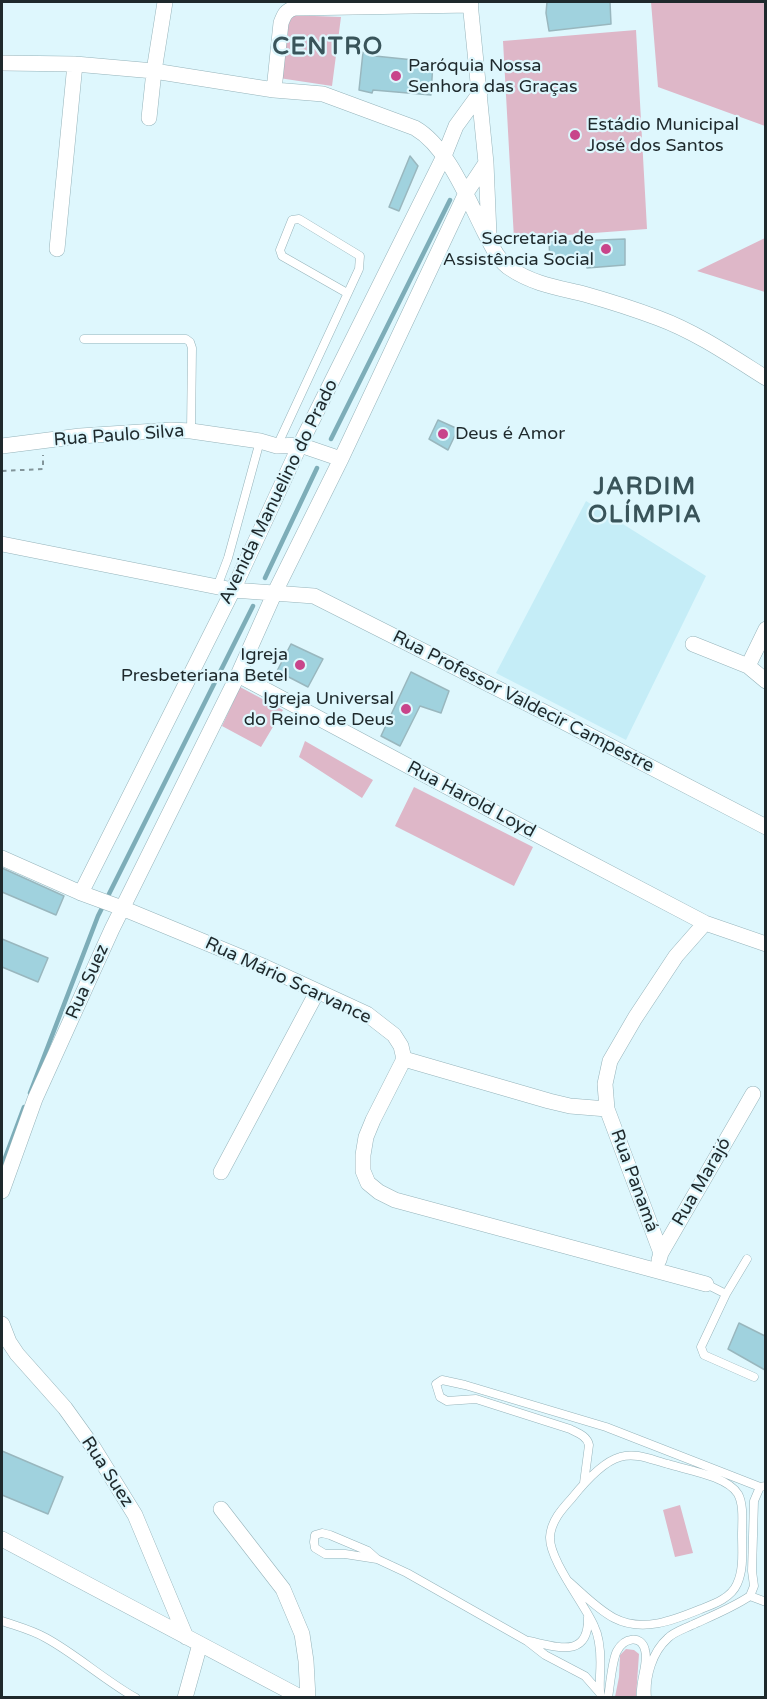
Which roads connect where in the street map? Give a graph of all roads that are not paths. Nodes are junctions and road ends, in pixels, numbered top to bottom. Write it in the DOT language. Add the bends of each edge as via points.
graph roads {
  1 [pos="165,2"];
  2 [pos="470,3"];
  3 [pos="2,63"];
  4 [pos="75,64"];
  5 [pos="154,71"];
  6 [pos="274,90"];
  7 [pos="480,93"];
  8 [pos="149,118"];
  9 [pos="444,156"];
  10 [pos="486,163"];
  11 [pos="466,193"];
  12 [pos="489,240"];
  13 [pos="57,249"];
  14 [pos="347,292"];
  15 [pos="84,339"];
  16 [pos="765,378"];
  17 [pos="191,431"];
  18 [pos="260,441"];
  19 [pos="300,445"];
  20 [pos="2,446"];
  21 [pos="277,446"];
  22 [pos="342,459"];
  23 [pos="2,544"];
  24 [pos="217,587"];
  25 [pos="233,590"];
  26 [pos="275,592"];
  27 [pos="765,629"];
  28 [pos="693,644"];
  29 [pos="748,666"];
  30 [pos="238,675"];
  31 [pos="765,681"];
  32 [pos="765,827"];
  33 [pos="2,858"];
  34 [pos="81,892"];
  35 [pos="122,908"];
  36 [pos="705,923"];
  37 [pos="765,944"];
  38 [pos="317,992"];
  39 [pos="404,1059"];
  40 [pos="753,1094"];
  41 [pos="607,1108"];
  42 [pos="221,1172"];
  43 [pos="2,1191"];
  44 [pos="661,1253"];
  45 [pos="747,1259"];
  46 [pos="656,1272"];
  47 [pos="706,1284"];
  48 [pos="726,1294"];
  49 [pos="2,1323"];
  50 [pos="754,1377"];
  51 [pos="584,1483"];
  52 [pos="763,1486"];
  53 [pos="221,1509"];
  54 [pos="2,1539"];
  55 [pos="377,1559"];
  56 [pos="568,1581"];
  57 [pos="750,1596"];
  58 [pos="765,1602"];
  59 [pos="588,1615"];
  60 [pos="2,1621"];
  61 [pos="186,1637"];
  62 [pos="526,1641"];
  63 [pos="200,1644"];
  64 [pos="645,1676"];
  65 [pos="599,1695"];
  66 [pos="136,1698"];
  67 [pos="185,1698"];
  68 [pos="302,1698"];
  69 [pos="308,1698"];
  70 [pos="608,1698"];
  71 [pos="641,1698"];
  72 [pos="647,1698"];
  1 -- 5 [label="street"];
  2 -- 6 [label="street" via="288,9 281,23"];
  2 -- 7 [label="street"];
  3 -- 4 [label="street"];
  4 -- 5 [label="street"];
  4 -- 13 [label="street"];
  5 -- 6 [label="street"];
  5 -- 8 [label="street"];
  6 -- 9 [label="street" via="322,94 415,128"];
  7 -- 9 [label="street, Avenida Manuelino do Prado" via="456,126"];
  7 -- 10 [label="street"];
  9 -- 11 [label="street"];
  9 -- 19 [label="street, Avenida Manuelino do Prado"];
  10 -- 11 [label="street"];
  10 -- 12 [label="street"];
  11 -- 12 [label="street"];
  11 -- 22 [label="street"];
  12 -- 16 [label="street" via="501,261 532,281 659,318"];
  14 -- 14 [label="lane" via="282,256 280,250 292,220 299,219 360,256 359,269"];
  14 -- 21 [label="lane"];
  15 -- 17 [label="lane" via="190,342"];
  17 -- 18 [label="street, Rua Paulo Silva"];
  17 -- 20 [label="street, Rua Paulo Silva" via="80,436"];
  18 -- 21 [label="street, Rua Paulo Silva"];
  18 -- 24 [label="lane"];
  19 -- 21 [label="street, Rua Paulo Silva"];
  19 -- 22 [label="street, Rua Paulo Silva"];
  19 -- 25 [label="street, Avenida Manuelino do Prado"];
  22 -- 26 [label="street"];
  23 -- 24 [label="street, Rua Professor Valdecir Campestre"];
  24 -- 25 [label="street, Rua Professor Valdecir Campestre"];
  25 -- 26 [label="street, Rua Professor Valdecir Campestre"];
  25 -- 34 [label="street, Avenida Manuelino do Prado"];
  26 -- 30 [label="street"];
  26 -- 32 [label="street, Rua Professor Valdecir Campestre" via="314,596"];
  27 -- 29 [label="street"];
  28 -- 29 [label="street"];
  29 -- 31 [label="street"];
  30 -- 35 [label="street"];
  30 -- 36 [label="street, Rua Harold Loyd"];
  33 -- 34 [label="street, Rua Mário Scarvance"];
  34 -- 35 [label="street, Rua Mário Scarvance"];
  35 -- 38 [label="street, Rua Mário Scarvance"];
  35 -- 43 [label="street, Rua Suez" via="35,1099"];
  36 -- 37 [label="street, Rua Harold Loyd"];
  36 -- 41 [label="street, Rua Panamá" via="676,956 619,1043 605,1084"];
  38 -- 39 [label="street, Rua Mário Scarvance" via="367,1014 382,1025 398,1040"];
  38 -- 42 [label="street"];
  39 -- 41 [label="street" via="549,1101"];
  39 -- 46 [label="street" via="366,1137 363,1171 368,1183 395,1200"];
  40 -- 44 [label="street, Rua Marajó"];
  41 -- 44 [label="street, Rua Panamá"];
  44 -- 46 [label="street, Rua Marajó"];
  45 -- 48 [label="lane"];
  46 -- 47 [label="street"];
  47 -- 48 [label="lane"];
  48 -- 50 [label="lane" via="702,1352"];
  49 -- 61 [label="street, Rua Suez" via="17,1354 65,1408 135,1515"];
  51 -- 52 [label="lane" via="590,1445 580,1433 476,1399 447,1401 440,1397 436,1384 442,1380 465,1385 606,1428"];
  51 -- 56 [label="lane" via="556,1517 550,1533 553,1550"];
  51 -- 56 [label="lane" via="605,1464 632,1454 712,1477 731,1487 742,1513 741,1575 735,1590 719,1602 654,1625 614,1618"];
  52 -- 57 [label="lane" via="754,1501"];
  53 -- 69 [label="street" via="283,1589 302,1634"];
  54 -- 61 [label="street"];
  55 -- 55 [label="lane" via="368,1551 330,1535 315,1535 315,1548 325,1554"];
  55 -- 62 [label="lane"];
  56 -- 59 [label="lane"];
  57 -- 58 [label="lane"];
  57 -- 64 [label="lane" via="669,1637 658,1649"];
  59 -- 62 [label="lane" via="588,1631 579,1644 565,1648"];
  59 -- 65 [label="lane" via="599,1640"];
  60 -- 66 [label="lane" via="44,1636"];
  61 -- 63 [label="street"];
  62 -- 65 [label="lane" via="585,1676"];
  63 -- 67 [label="street"];
  63 -- 68 [label="street"];
  64 -- 70 [label="lane" via="644,1647 628,1639 616,1652"];
  64 -- 71 [label="lane"];
  64 -- 72 [label="lane"];
}
